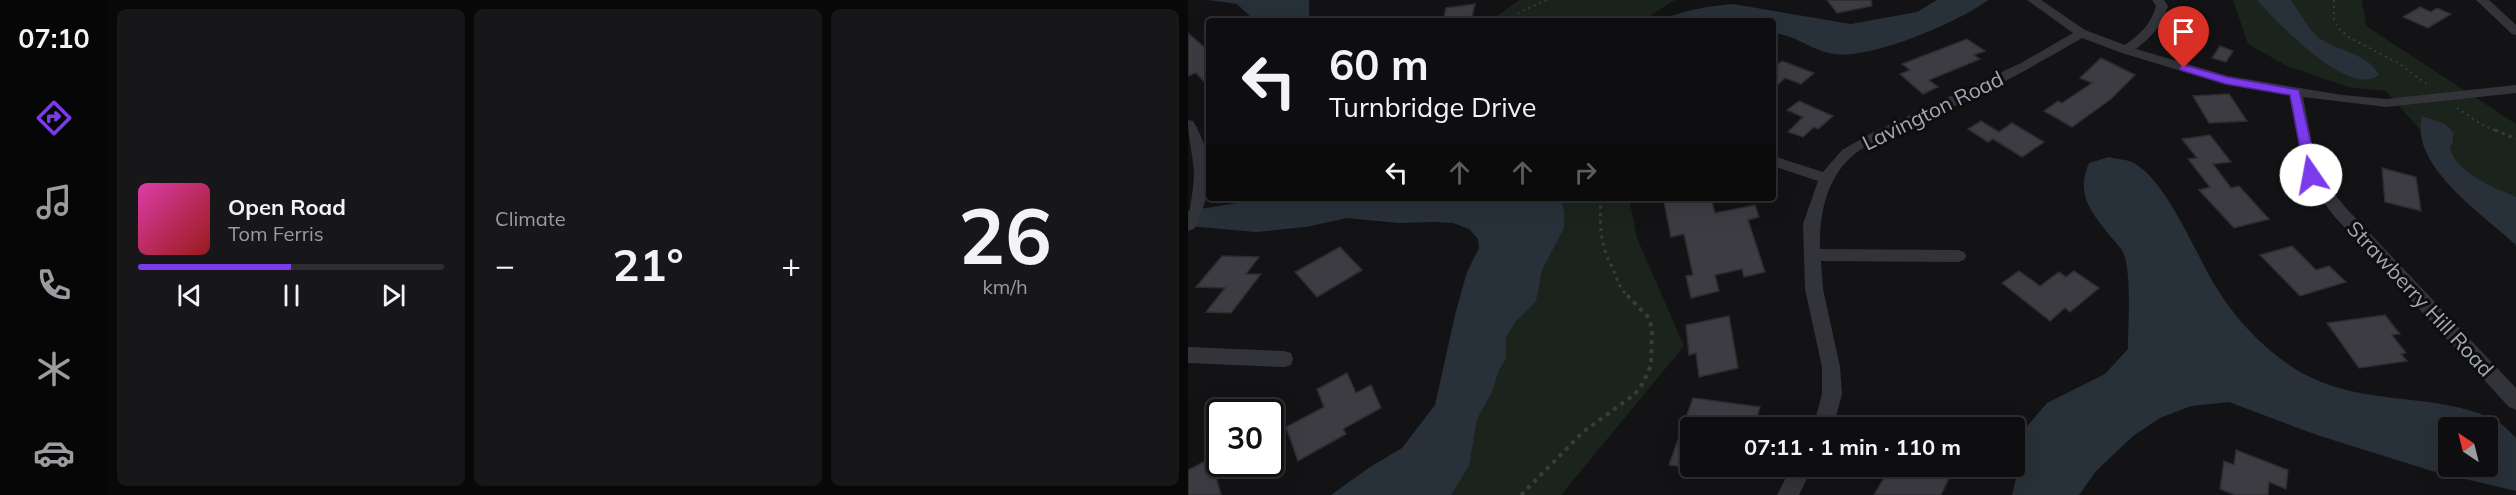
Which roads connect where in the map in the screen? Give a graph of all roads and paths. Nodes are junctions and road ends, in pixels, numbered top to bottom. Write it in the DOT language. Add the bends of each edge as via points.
graph roads {
  1 [pos="1547,0"];
  2 [pos="2033,0"];
  3 [pos="2158,0"];
  4 [pos="2334,0"];
  5 [pos="2482,0"];
  6 [pos="1512,18"];
  7 [pos="2516,31"];
  8 [pos="2081,33"];
  9 [pos="2126,50"];
  10 [pos="2516,88"];
  11 [pos="2295,92"];
  12 [pos="2444,98"];
  13 [pos="1188,124"];
  14 [pos="2516,139"];
  15 [pos="1776,162"];
  16 [pos="1826,178"];
  17 [pos="1601,201"];
  18 [pos="1188,225"];
  19 [pos="1812,255"];
  20 [pos="1958,256"];
  21 [pos="1188,355"];
  22 [pos="1284,359"];
  23 [pos="2516,401"];
  24 [pos="1826,417"];
  25 [pos="1797,477"];
  26 [pos="1521,495"];
  27 [pos="1788,495"];
  1 -- 6 [label="path"];
  2 -- 8 [label="street"];
  3 -- 9 [label="street" via="2162,6 2160,19 2147,35"];
  4 -- 12 [label="path" via="2338,28 2398,63"];
  5 -- 7 [label="street"];
  8 -- 9 [label="street"];
  8 -- 16 [label="street, Lavington Road" via="2026,66 1875,137 1847,153"];
  9 -- 11 [label="street" via="2226,80"];
  10 -- 12 [label="street"];
  11 -- 12 [label="street" via="2386,103"];
  11 -- 23 [label="street, Strawberry Hill Road" via="2311,175 2348,221"];
  12 -- 14 [label="path" via="2484,126"];
  13 -- 18 [label="street" via="1200,149 1200,183 1196,213"];
  15 -- 16 [label="street"];
  16 -- 19 [label="street, Lavington Road" via="1811,224"];
  17 -- 26 [label="path" via="1604,255 1618,286 1648,317 1652,328 1651,365 1635,394 1576,439"];
  19 -- 20 [label="street"];
  19 -- 24 [label="street, Lavington Road" via="1814,289 1831,368 1832,394"];
  21 -- 22 [label="street"];
  25 -- 27 [label="street"];
}
